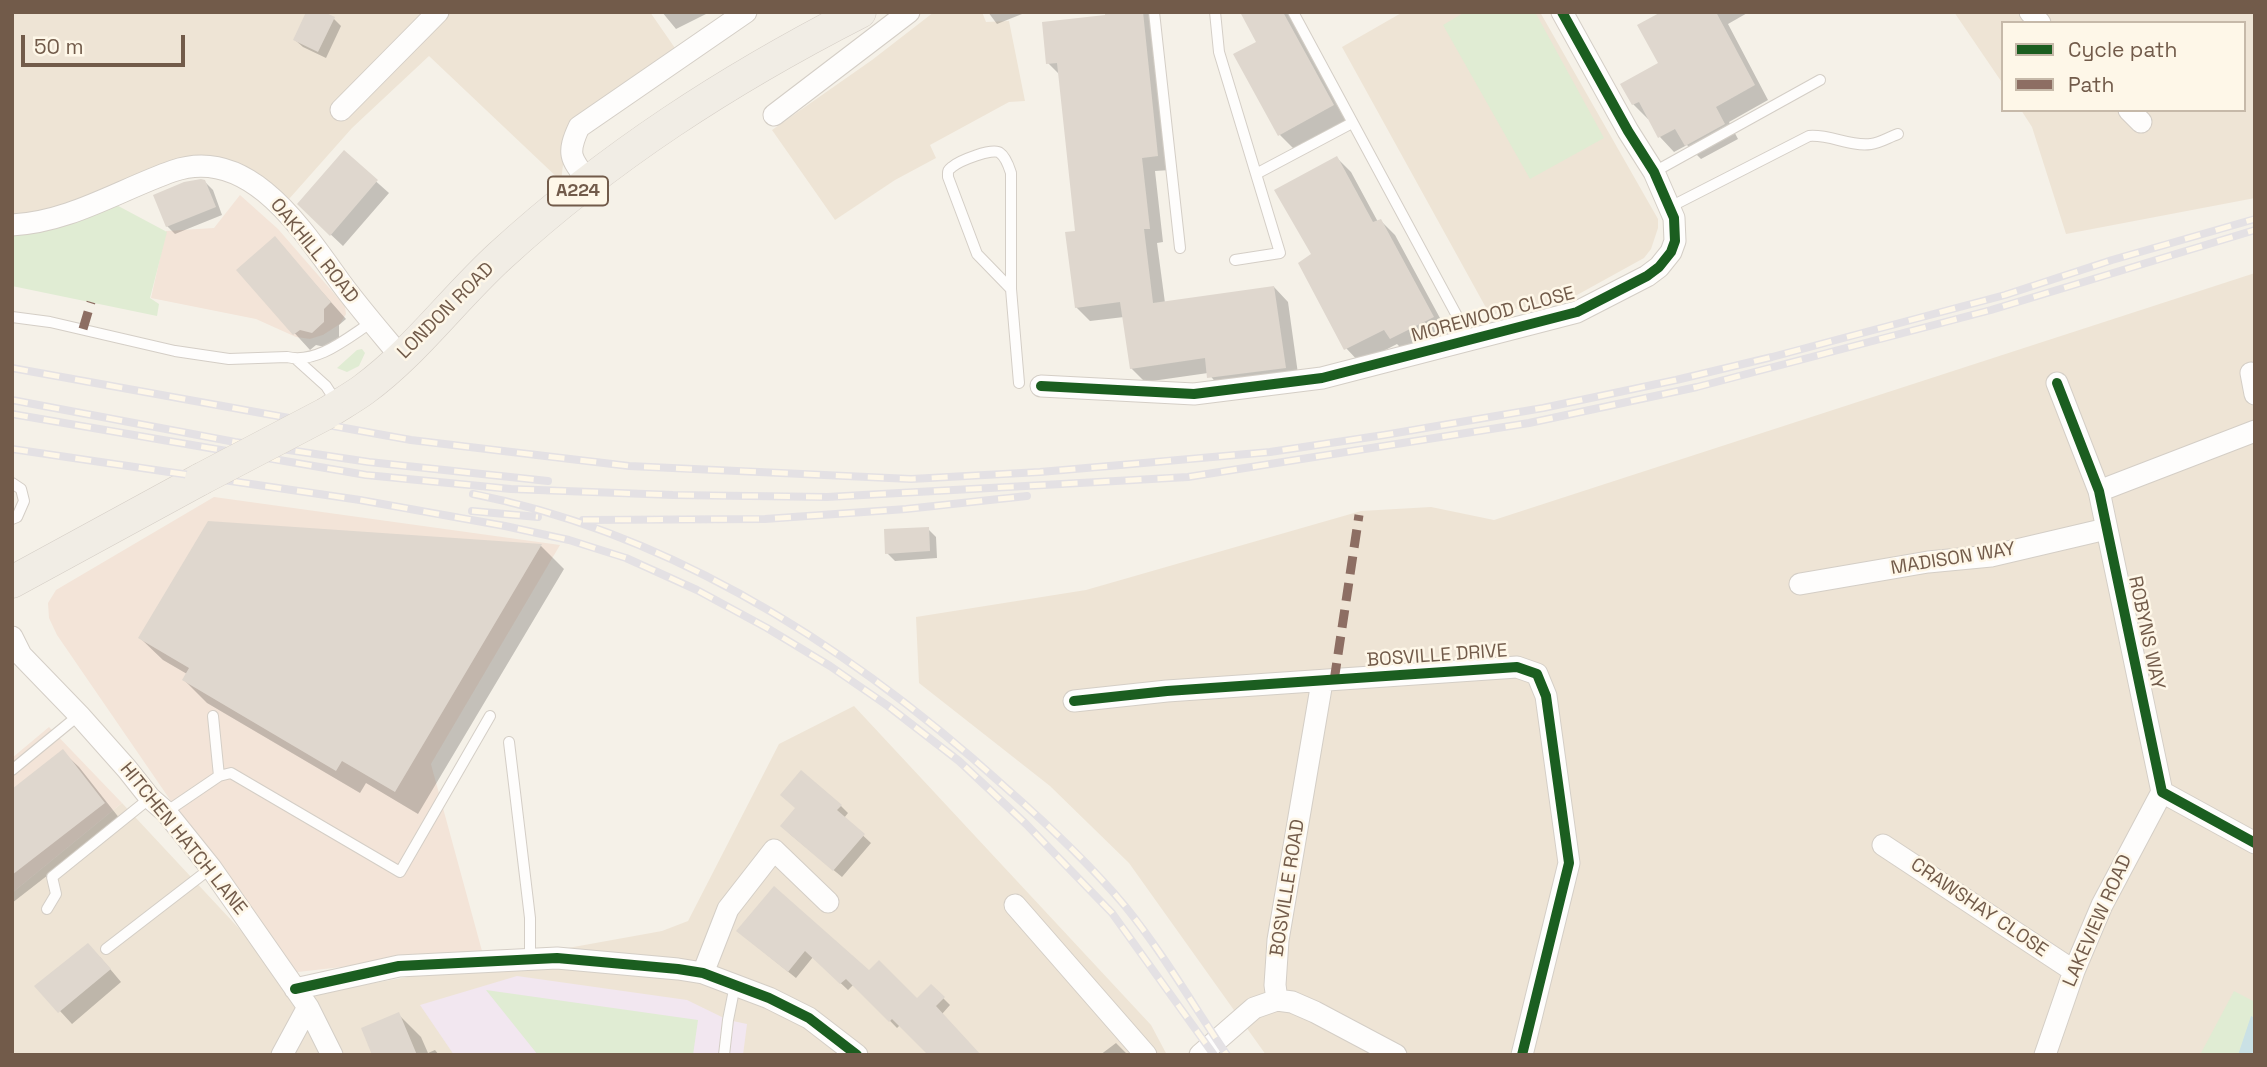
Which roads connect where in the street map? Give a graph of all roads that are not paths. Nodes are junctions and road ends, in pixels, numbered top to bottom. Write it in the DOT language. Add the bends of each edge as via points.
graph roads {
  1 [pos="438,12"];
  2 [pos="746,12"];
  3 [pos="909,12"];
  4 [pos="1154,12"];
  5 [pos="1215,12"];
  6 [pos="1293,12"];
  7 [pos="1562,12"];
  8 [pos="847,15"];
  9 [pos="1819,79"];
  10 [pos="341,110"];
  11 [pos="774,115"];
  12 [pos="1352,123"];
  13 [pos="1898,134"];
  14 [pos="1654,172"];
  15 [pos="1256,174"];
  16 [pos="589,182"];
  17 [pos="1670,207"];
  18 [pos="12,225"];
  19 [pos="1180,248"];
  20 [pos="1235,260"];
  21 [pos="1011,289"];
  22 [pos="12,317"];
  23 [pos="372,322"];
  24 [pos="1470,340"];
  25 [pos="401,357"];
  26 [pos="296,359"];
  27 [pos="1019,383"];
  28 [pos="2057,383"];
  29 [pos="1041,386"];
  30 [pos="333,409"];
  31 [pos="2255,431"];
  32 [pos="12,484"];
  33 [pos="2099,491"];
  34 [pos="12,519"];
  35 [pos="2106,529"];
  36 [pos="12,582"];
  37 [pos="1800,584"];
  38 [pos="12,637"];
  39 [pos="1322,682"];
  40 [pos="1074,701"];
  41 [pos="79,715"];
  42 [pos="213,716"];
  43 [pos="490,716"];
  44 [pos="509,742"];
  45 [pos="12,770"];
  46 [pos="219,776"];
  47 [pos="2162,792"];
  48 [pos="150,798"];
  49 [pos="166,813"];
  50 [pos="2255,843"];
  51 [pos="1883,845"];
  52 [pos="211,868"];
  53 [pos="828,902"];
  54 [pos="1015,905"];
  55 [pos="47,909"];
  56 [pos="106,949"];
  57 [pos="530,960"];
  58 [pos="2074,971"];
  59 [pos="703,973"];
  60 [pos="735,985"];
  61 [pos="295,989"];
  62 [pos="1277,999"];
  63 [pos="308,1007"];
  64 [pos="282,1055"];
  65 [pos="332,1055"];
  66 [pos="724,1055"];
  67 [pos="858,1055"];
  68 [pos="1146,1055"];
  69 [pos="1200,1055"];
  70 [pos="1395,1055"];
  71 [pos="1522,1055"];
  72 [pos="2045,1055"];
  1 -- 10 [label="street"];
  2 -- 16 [label="street" via="579,127 571,144 573,162"];
  3 -- 11 [label="street"];
  4 -- 19 [label="lane"];
  5 -- 15 [label="lane" via="1219,52"];
  6 -- 12 [label="lane"];
  7 -- 14 [label="street, MOREWOOD CLOSE"];
  8 -- 16 [label="main road, LONDON ROAD / A224" via="650,134"];
  9 -- 14 [label="lane"];
  12 -- 15 [label="lane"];
  12 -- 24 [label="lane"];
  13 -- 17 [label="lane" via="1873,144 1809,136"];
  14 -- 17 [label="street, MOREWOOD CLOSE"];
  15 -- 20 [label="lane" via="1280,253"];
  16 -- 25 [label="main road, LONDON ROAD / A224" via="501,256"];
  17 -- 24 [label="street, MOREWOOD CLOSE" via="1675,241 1665,260 1647,276 1577,312"];
  18 -- 23 [label="street, OAKHILL ROAD" via="38,223 107,200 175,170 205,166 229,170 271,196"];
  21 -- 21 [label="lane" via="977,254 948,177 954,165 992,150 1000,152 1011,173"];
  21 -- 27 [label="lane"];
  22 -- 26 [label="lane" via="229,359"];
  23 -- 25 [label="street, OAKHILL ROAD"];
  23 -- 26 [label="lane" via="325,352"];
  24 -- 29 [label="street, MOREWOOD CLOSE" via="1321,378 1241,390 1194,394"];
  25 -- 30 [label="main road, LONDON ROAD / A224" via="364,390"];
  26 -- 30 [label="lane" via="326,386"];
  28 -- 33 [label="street, ROBYNS WAY"];
  30 -- 36 [label="main road, LONDON ROAD / A224, bridge"];
  31 -- 33 [label="street"];
  32 -- 34 [label="lane" via="21,489 24,501"];
  33 -- 35 [label="street, ROBYNS WAY"];
  35 -- 37 [label="street, MADISON WAY" via="1991,556"];
  35 -- 47 [label="street, ROBYNS WAY"];
  38 -- 41 [label="street, HITCHEN HATCH LANE" via="22,655"];
  39 -- 40 [label="street, BOSVILLE DRIVE"];
  39 -- 62 [label="street, BOSVILLE ROAD" via="1278,940"];
  39 -- 71 [label="street, BOSVILLE DRIVE" via="1517,667 1537,674 1542,681 1569,863"];
  41 -- 45 [label="lane"];
  41 -- 48 [label="street, HITCHEN HATCH LANE"];
  42 -- 46 [label="lane"];
  43 -- 46 [label="lane" via="400,872 231,773"];
  44 -- 57 [label="lane" via="530,918"];
  46 -- 49 [label="lane"];
  47 -- 50 [label="street"];
  47 -- 58 [label="street, LAKEVIEW ROAD" via="2102,905"];
  48 -- 49 [label="street, HITCHEN HATCH LANE"];
  48 -- 55 [label="lane" via="52,877 56,894"];
  49 -- 52 [label="street, HITCHEN HATCH LANE"];
  51 -- 58 [label="street, CRAWSHAY CLOSE"];
  52 -- 56 [label="lane"];
  52 -- 61 [label="street, HITCHEN HATCH LANE"];
  53 -- 59 [label="street" via="774,849 728,909"];
  54 -- 68 [label="street"];
  57 -- 59 [label="street" via="557,958"];
  57 -- 61 [label="street" via="399,966"];
  58 -- 72 [label="street, LAKEVIEW ROAD"];
  59 -- 60 [label="street"];
  60 -- 66 [label="lane"];
  60 -- 67 [label="street" via="809,1018"];
  61 -- 63 [label="street, HITCHEN HATCH LANE"];
  62 -- 69 [label="street" via="1254,1007"];
  62 -- 70 [label="street" via="1315,1012"];
  63 -- 64 [label="street"];
  63 -- 65 [label="street, HITCHEN HATCH LANE"];
}
